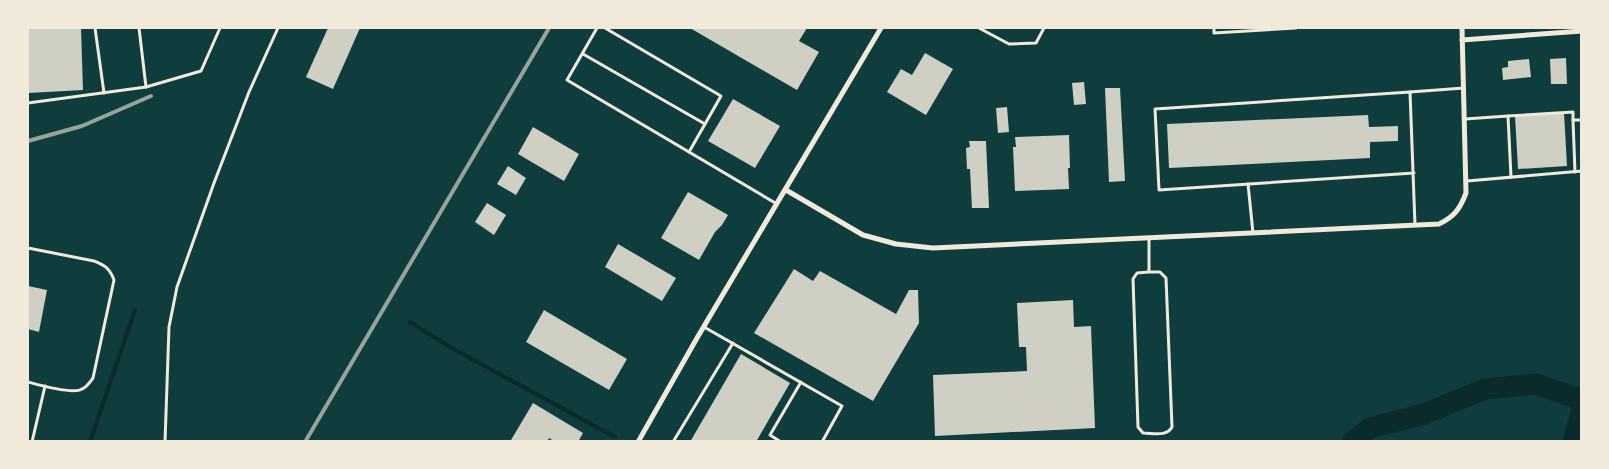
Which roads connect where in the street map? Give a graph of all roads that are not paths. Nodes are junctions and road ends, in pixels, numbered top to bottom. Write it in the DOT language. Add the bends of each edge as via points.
graph roads {
  1 [pos="95,28"];
  2 [pos="139,28"];
  3 [pos="220,28"];
  4 [pos="278,28"];
  5 [pos="597,28"];
  6 [pos="605,28"];
  7 [pos="881,28"];
  8 [pos="979,28"];
  9 [pos="1044,28"];
  10 [pos="1214,28"];
  11 [pos="1296,28"];
  12 [pos="1462,28"];
  13 [pos="1582,31"];
  14 [pos="1462,40"];
  15 [pos="583,54"];
  16 [pos="146,87"];
  17 [pos="1464,88"];
  18 [pos="1410,92"];
  19 [pos="104,93"];
  20 [pos="28,103"];
  21 [pos="1508,116"];
  22 [pos="1465,119"];
  23 [pos="1573,120"];
  24 [pos="1582,120"];
  25 [pos="705,124"];
  26 [pos="689,152"];
  27 [pos="1582,171"];
  28 [pos="1575,172"];
  29 [pos="1414,173"];
  30 [pos="1511,177"];
  31 [pos="1467,181"];
  32 [pos="1248,184"];
  33 [pos="786,190"];
  34 [pos="778,204"];
  35 [pos="1415,225"];
  36 [pos="1253,233"];
  37 [pos="1149,238"];
  38 [pos="28,248"];
  39 [pos="1149,272"];
  40 [pos="704,328"];
  41 [pos="733,343"];
  42 [pos="28,382"];
  43 [pos="802,382"];
  44 [pos="45,386"];
  45 [pos="32,442"];
  46 [pos="165,442"];
  47 [pos="638,442"];
  48 [pos="673,442"];
  49 [pos="781,442"];
  50 [pos="822,442"];
  1 -- 19 [label="lane"];
  2 -- 16 [label="lane"];
  3 -- 16 [label="lane" via="201,71"];
  4 -- 46 [label="lane" via="249,92 177,287 169,327"];
  5 -- 15 [label="lane"];
  6 -- 25 [label="lane" via="721,96"];
  7 -- 33 [label="street"];
  8 -- 9 [label="lane" via="1009,44 1036,43"];
  10 -- 11 [label="lane" via="1214,33"];
  12 -- 14 [label="street"];
  13 -- 14 [label="street"];
  14 -- 17 [label="street"];
  15 -- 25 [label="lane"];
  15 -- 26 [label="lane" via="567,80"];
  16 -- 19 [label="lane"];
  17 -- 18 [label="lane"];
  17 -- 22 [label="street"];
  18 -- 29 [label="lane"];
  18 -- 32 [label="lane" via="1155,109 1159,190"];
  19 -- 20 [label="lane"];
  21 -- 22 [label="lane"];
  21 -- 23 [label="lane" via="1573,112"];
  21 -- 30 [label="lane"];
  22 -- 31 [label="street"];
  23 -- 24 [label="lane"];
  23 -- 28 [label="lane"];
  25 -- 26 [label="lane"];
  26 -- 34 [label="lane"];
  27 -- 28 [label="lane"];
  28 -- 30 [label="lane"];
  29 -- 32 [label="lane"];
  29 -- 35 [label="lane"];
  30 -- 31 [label="lane"];
  31 -- 35 [label="street" via="1466,194 1452,218 1439,224"];
  32 -- 36 [label="lane"];
  33 -- 34 [label="street"];
  33 -- 37 [label="street" via="852,230 896,244 933,248"];
  34 -- 40 [label="street"];
  35 -- 36 [label="street"];
  36 -- 37 [label="street"];
  37 -- 39 [label="lane"];
  38 -- 44 [label="lane" via="94,261 110,271 114,280 93,378 82,390"];
  39 -- 39 [label="lane" via="1160,272 1166,278 1172,427 1166,433 1143,434 1138,427 1133,279 1137,273"];
  40 -- 41 [label="lane"];
  40 -- 47 [label="street"];
  41 -- 43 [label="lane"];
  41 -- 48 [label="lane"];
  42 -- 44 [label="lane"];
  43 -- 49 [label="lane" via="770,435"];
  43 -- 50 [label="lane" via="842,406"];
  44 -- 45 [label="lane"];
}
